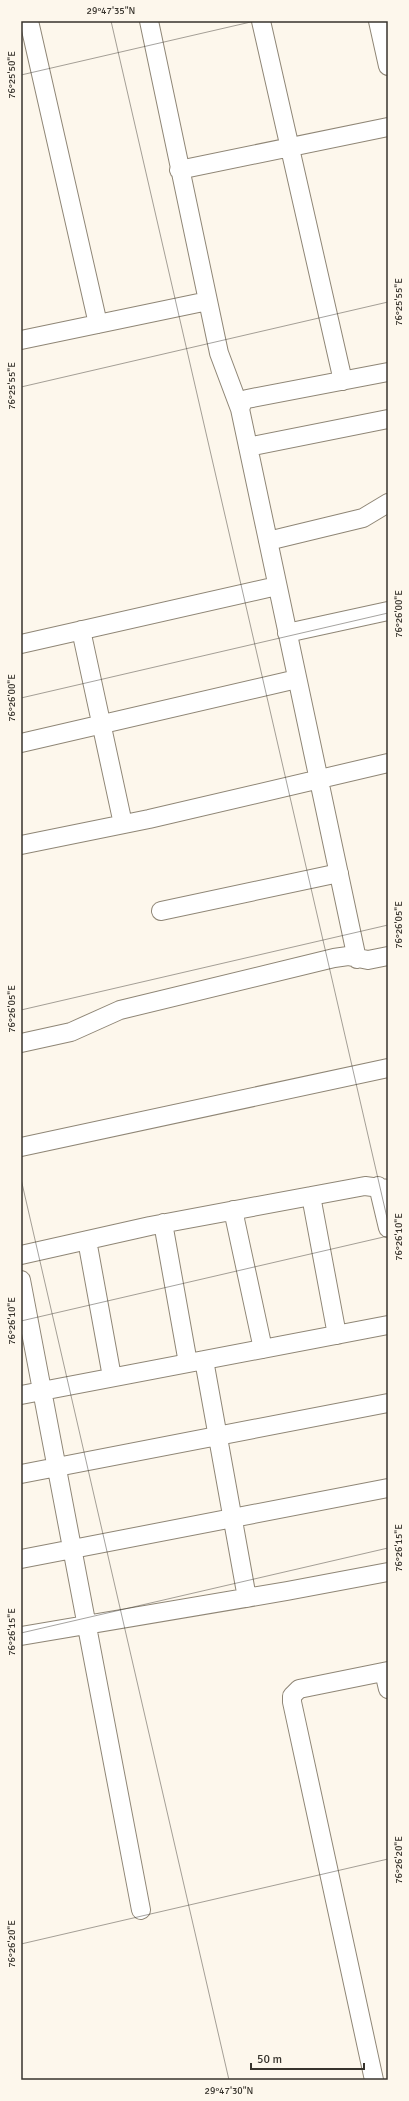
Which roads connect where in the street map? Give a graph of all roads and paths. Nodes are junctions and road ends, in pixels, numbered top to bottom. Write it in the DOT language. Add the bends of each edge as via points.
graph roads {
  1 [pos="29,21"];
  2 [pos="149,21"];
  3 [pos="262,21"];
  4 [pos="378,21"];
  5 [pos="28,51"];
  6 [pos="388,66"];
  7 [pos="388,127"];
  8 [pos="290,146"];
  9 [pos="179,170"];
  10 [pos="208,301"];
  11 [pos="98,324"];
  12 [pos="21,340"];
  13 [pos="388,372"];
  14 [pos="343,381"];
  15 [pos="240,409"];
  16 [pos="388,419"];
  17 [pos="248,447"];
  18 [pos="388,503"];
  19 [pos="268,541"];
  20 [pos="278,586"];
  21 [pos="388,611"];
  22 [pos="82,630"];
  23 [pos="287,633"];
  24 [pos="21,644"];
  25 [pos="297,679"];
  26 [pos="101,724"];
  27 [pos="21,743"];
  28 [pos="388,763"];
  29 [pos="319,778"];
  30 [pos="123,824"];
  31 [pos="21,845"];
  32 [pos="339,873"];
  33 [pos="161,910"];
  34 [pos="388,956"];
  35 [pos="357,959"];
  36 [pos="21,1043"];
  37 [pos="388,1068"];
  38 [pos="21,1147"];
  39 [pos="383,1188"];
  40 [pos="310,1196"];
  41 [pos="233,1210"];
  42 [pos="163,1223"];
  43 [pos="388,1228"];
  44 [pos="88,1240"];
  45 [pos="21,1254"];
  46 [pos="21,1280"];
  47 [pos="388,1326"];
  48 [pos="337,1335"];
  49 [pos="263,1349"];
  50 [pos="196,1361"];
  51 [pos="112,1377"];
  52 [pos="41,1391"];
  53 [pos="21,1394"];
  54 [pos="388,1403"];
  55 [pos="218,1436"];
  56 [pos="56,1467"];
  57 [pos="21,1474"];
  58 [pos="388,1488"];
  59 [pos="233,1517"];
  60 [pos="71,1548"];
  61 [pos="21,1558"];
  62 [pos="388,1572"];
  63 [pos="247,1598"];
  64 [pos="86,1625"];
  65 [pos="21,1636"];
  66 [pos="386,1671"];
  67 [pos="388,1689"];
  68 [pos="141,1910"];
  69 [pos="374,2080"];
  1 -- 5 [label="street"];
  2 -- 9 [label="street"];
  3 -- 8 [label="street"];
  4 -- 6 [label="street"];
  5 -- 11 [label="street"];
  7 -- 8 [label="street"];
  8 -- 9 [label="street"];
  8 -- 14 [label="street"];
  9 -- 10 [label="street"];
  10 -- 11 [label="street"];
  10 -- 15 [label="street" via="223,366"];
  11 -- 12 [label="street"];
  13 -- 14 [label="street"];
  14 -- 15 [label="street" via="247,398 243,400"];
  15 -- 17 [label="street"];
  16 -- 17 [label="street"];
  17 -- 19 [label="street"];
  18 -- 19 [label="street" via="363,518"];
  19 -- 20 [label="street"];
  20 -- 22 [label="street"];
  20 -- 23 [label="street"];
  21 -- 23 [label="street"];
  22 -- 24 [label="street"];
  22 -- 26 [label="street"];
  23 -- 25 [label="street"];
  25 -- 26 [label="street"];
  25 -- 29 [label="street"];
  26 -- 27 [label="street"];
  26 -- 30 [label="street"];
  28 -- 29 [label="street"];
  29 -- 30 [label="street"];
  29 -- 32 [label="street"];
  30 -- 31 [label="street"];
  32 -- 33 [label="street"];
  32 -- 35 [label="street"];
  34 -- 35 [label="street" via="368,960"];
  35 -- 36 [label="street" via="348,956 334,958 120,1010 71,1032"];
  37 -- 38 [label="street"];
  39 -- 40 [label="street" via="365,1186"];
  39 -- 43 [label="street"];
  40 -- 41 [label="street"];
  40 -- 48 [label="street"];
  41 -- 42 [label="street"];
  41 -- 49 [label="street"];
  42 -- 44 [label="street"];
  42 -- 50 [label="street"];
  44 -- 45 [label="street"];
  44 -- 51 [label="street"];
  46 -- 52 [label="street"];
  47 -- 48 [label="street"];
  48 -- 49 [label="street"];
  49 -- 50 [label="street"];
  50 -- 51 [label="street"];
  50 -- 55 [label="street"];
  51 -- 52 [label="street"];
  52 -- 53 [label="street"];
  52 -- 56 [label="street"];
  54 -- 55 [label="street"];
  55 -- 56 [label="street"];
  55 -- 59 [label="street"];
  56 -- 57 [label="street"];
  56 -- 60 [label="street"];
  58 -- 59 [label="street"];
  59 -- 60 [label="street"];
  59 -- 63 [label="street"];
  60 -- 61 [label="street"];
  60 -- 64 [label="street"];
  62 -- 63 [label="street"];
  63 -- 64 [label="street"];
  64 -- 65 [label="street"];
  64 -- 68 [label="street"];
  66 -- 67 [label="street"];
  66 -- 69 [label="street" via="299,1689 292,1696"];
}
